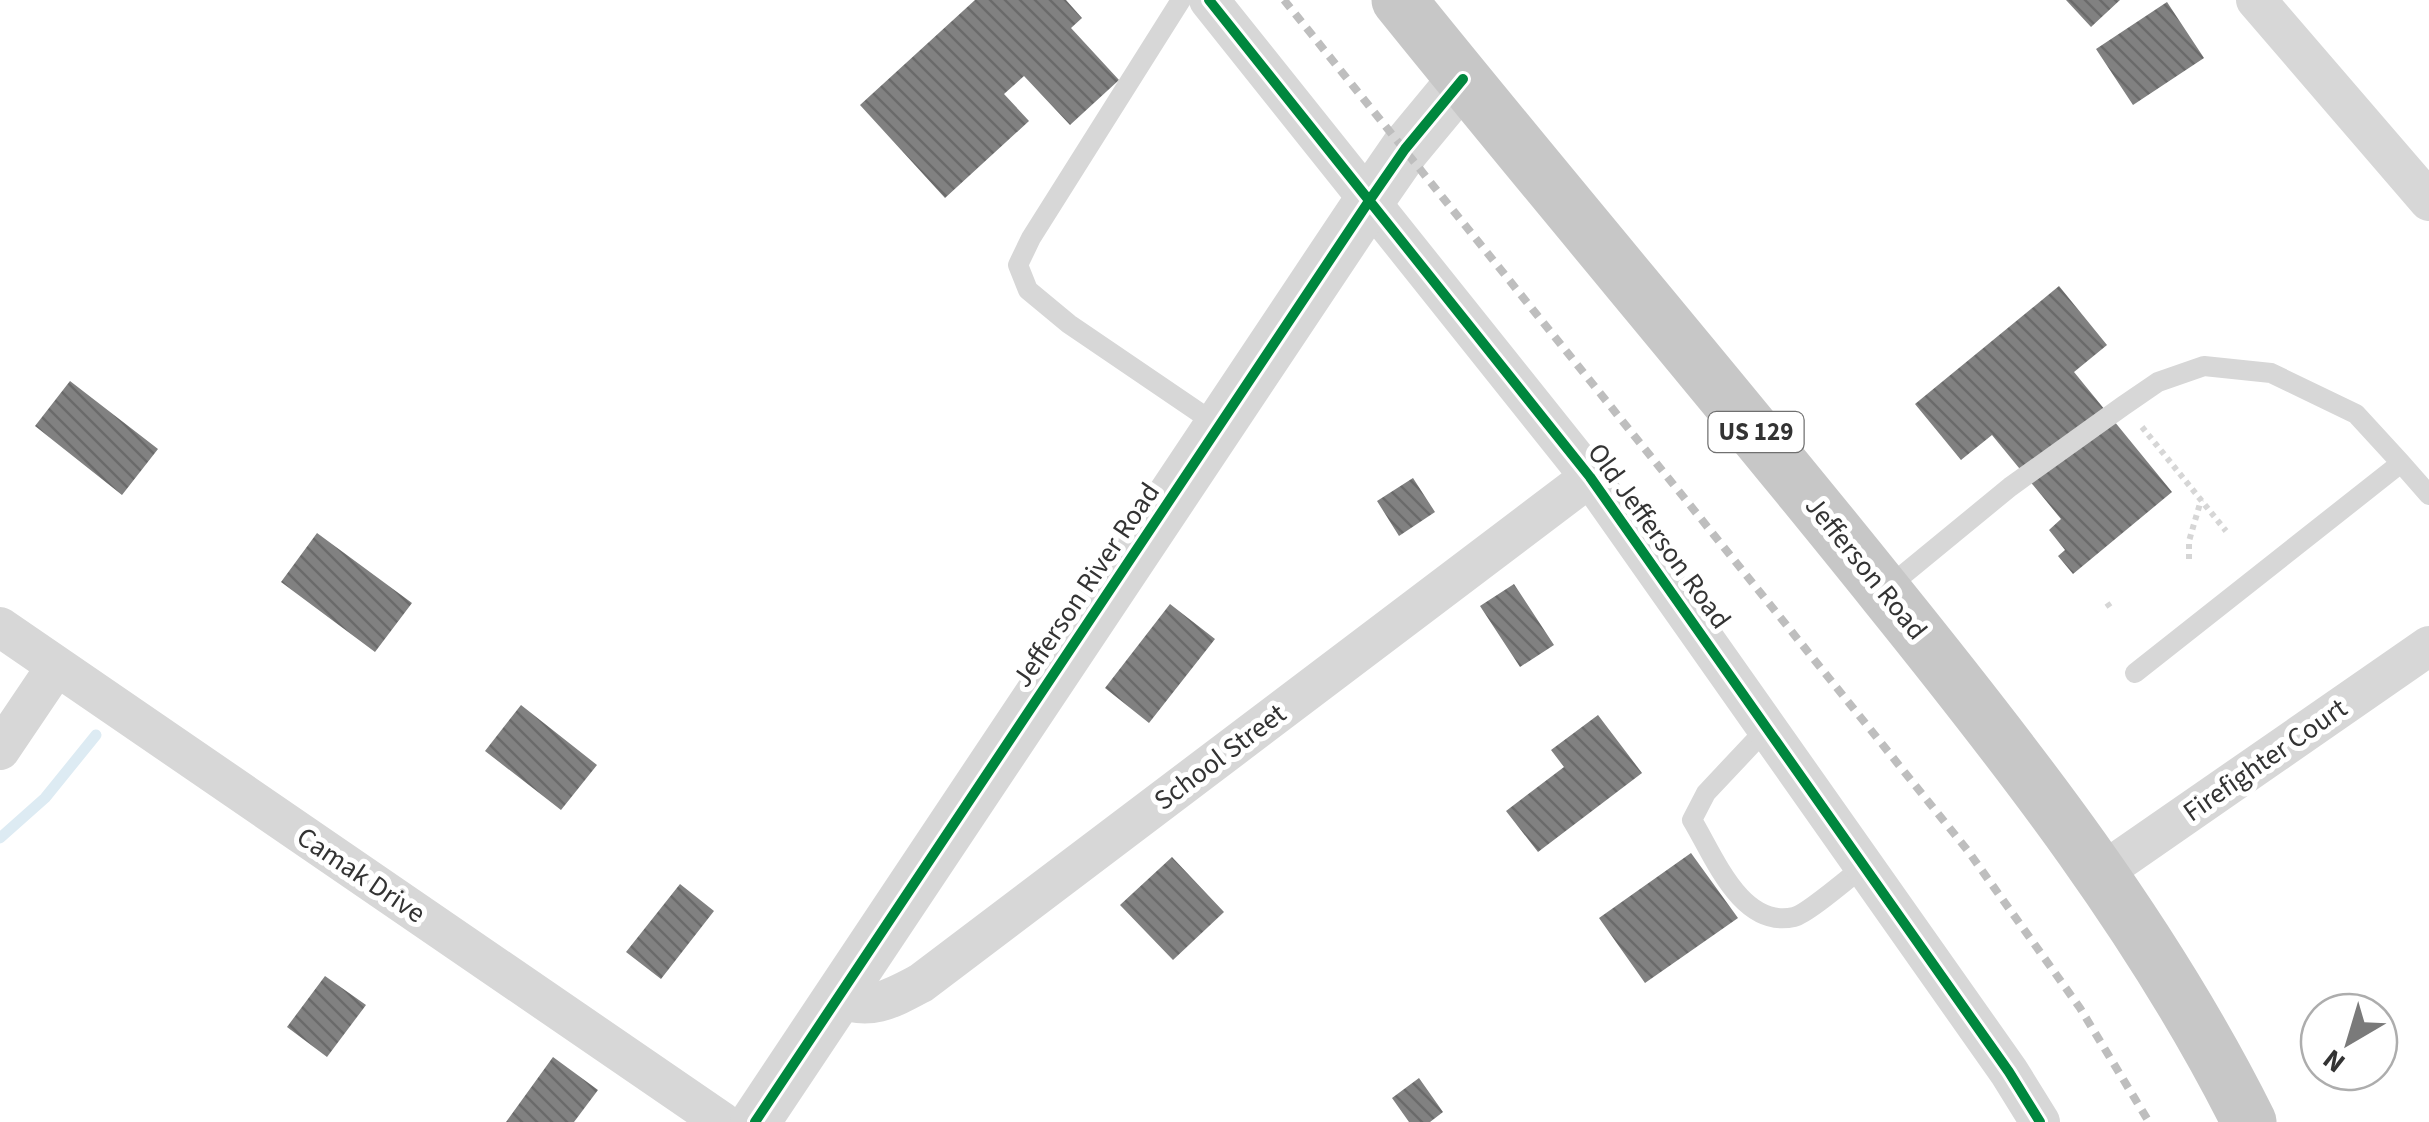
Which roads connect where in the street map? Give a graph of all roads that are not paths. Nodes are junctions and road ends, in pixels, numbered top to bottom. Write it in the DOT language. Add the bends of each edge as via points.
graph roads {
  1 [pos="1181,0"];
  2 [pos="1208,0"];
  3 [pos="1399,0"];
  4 [pos="2256,0"];
  5 [pos="1463,79"];
  6 [pos="1369,201"];
  7 [pos="2429,201"];
  8 [pos="1218,426"];
  9 [pos="2401,462"];
  10 [pos="1590,476"];
  11 [pos="2429,495"];
  12 [pos="1884,590"];
  13 [pos="0,627"];
  14 [pos="2429,646"];
  15 [pos="56,667"];
  16 [pos="2135,673"];
  17 [pos="1768,727"];
  18 [pos="0,750"];
  19 [pos="1864,866"];
  20 [pos="2100,874"];
  21 [pos="838,998"];
  22 [pos="722,1122"];
  23 [pos="755,1122"];
  24 [pos="2040,1122"];
  25 [pos="2250,1122"];
  1 -- 8 [label="lane" via="1018,265 1028,290 1069,324"];
  2 -- 6 [label="street, Old Jefferson Road"];
  3 -- 5 [label="highway, Jefferson Road / US 129"];
  4 -- 7 [label="street"];
  5 -- 6 [label="street, Jefferson River Road"];
  5 -- 12 [label="highway, Jefferson Road / US 129"];
  6 -- 8 [label="street, Jefferson River Road"];
  6 -- 10 [label="street, Old Jefferson Road"];
  8 -- 21 [label="street, Jefferson River Road"];
  9 -- 11 [label="lane"];
  9 -- 12 [label="lane" via="2356,414 2270,373 2204,366 2158,382 2123,406"];
  9 -- 16 [label="lane"];
  10 -- 17 [label="street, Old Jefferson Road"];
  10 -- 21 [label="street, School Street" via="921,983 868,1006"];
  12 -- 20 [label="highway, Jefferson Road / US 129"];
  13 -- 15 [label="street, Camak Drive"];
  14 -- 20 [label="street, Firefighter Court"];
  15 -- 18 [label="street"];
  15 -- 22 [label="street, Camak Drive"];
  17 -- 19 [label="street, Old Jefferson Road"];
  17 -- 19 [label="lane" via="1706,793 1692,820 1740,897 1759,915 1795,917"];
  19 -- 24 [label="street, Old Jefferson Road"];
  20 -- 25 [label="highway, Jefferson Road / US 129" via="2213,1049"];
  21 -- 23 [label="street, Jefferson River Road"];
}
